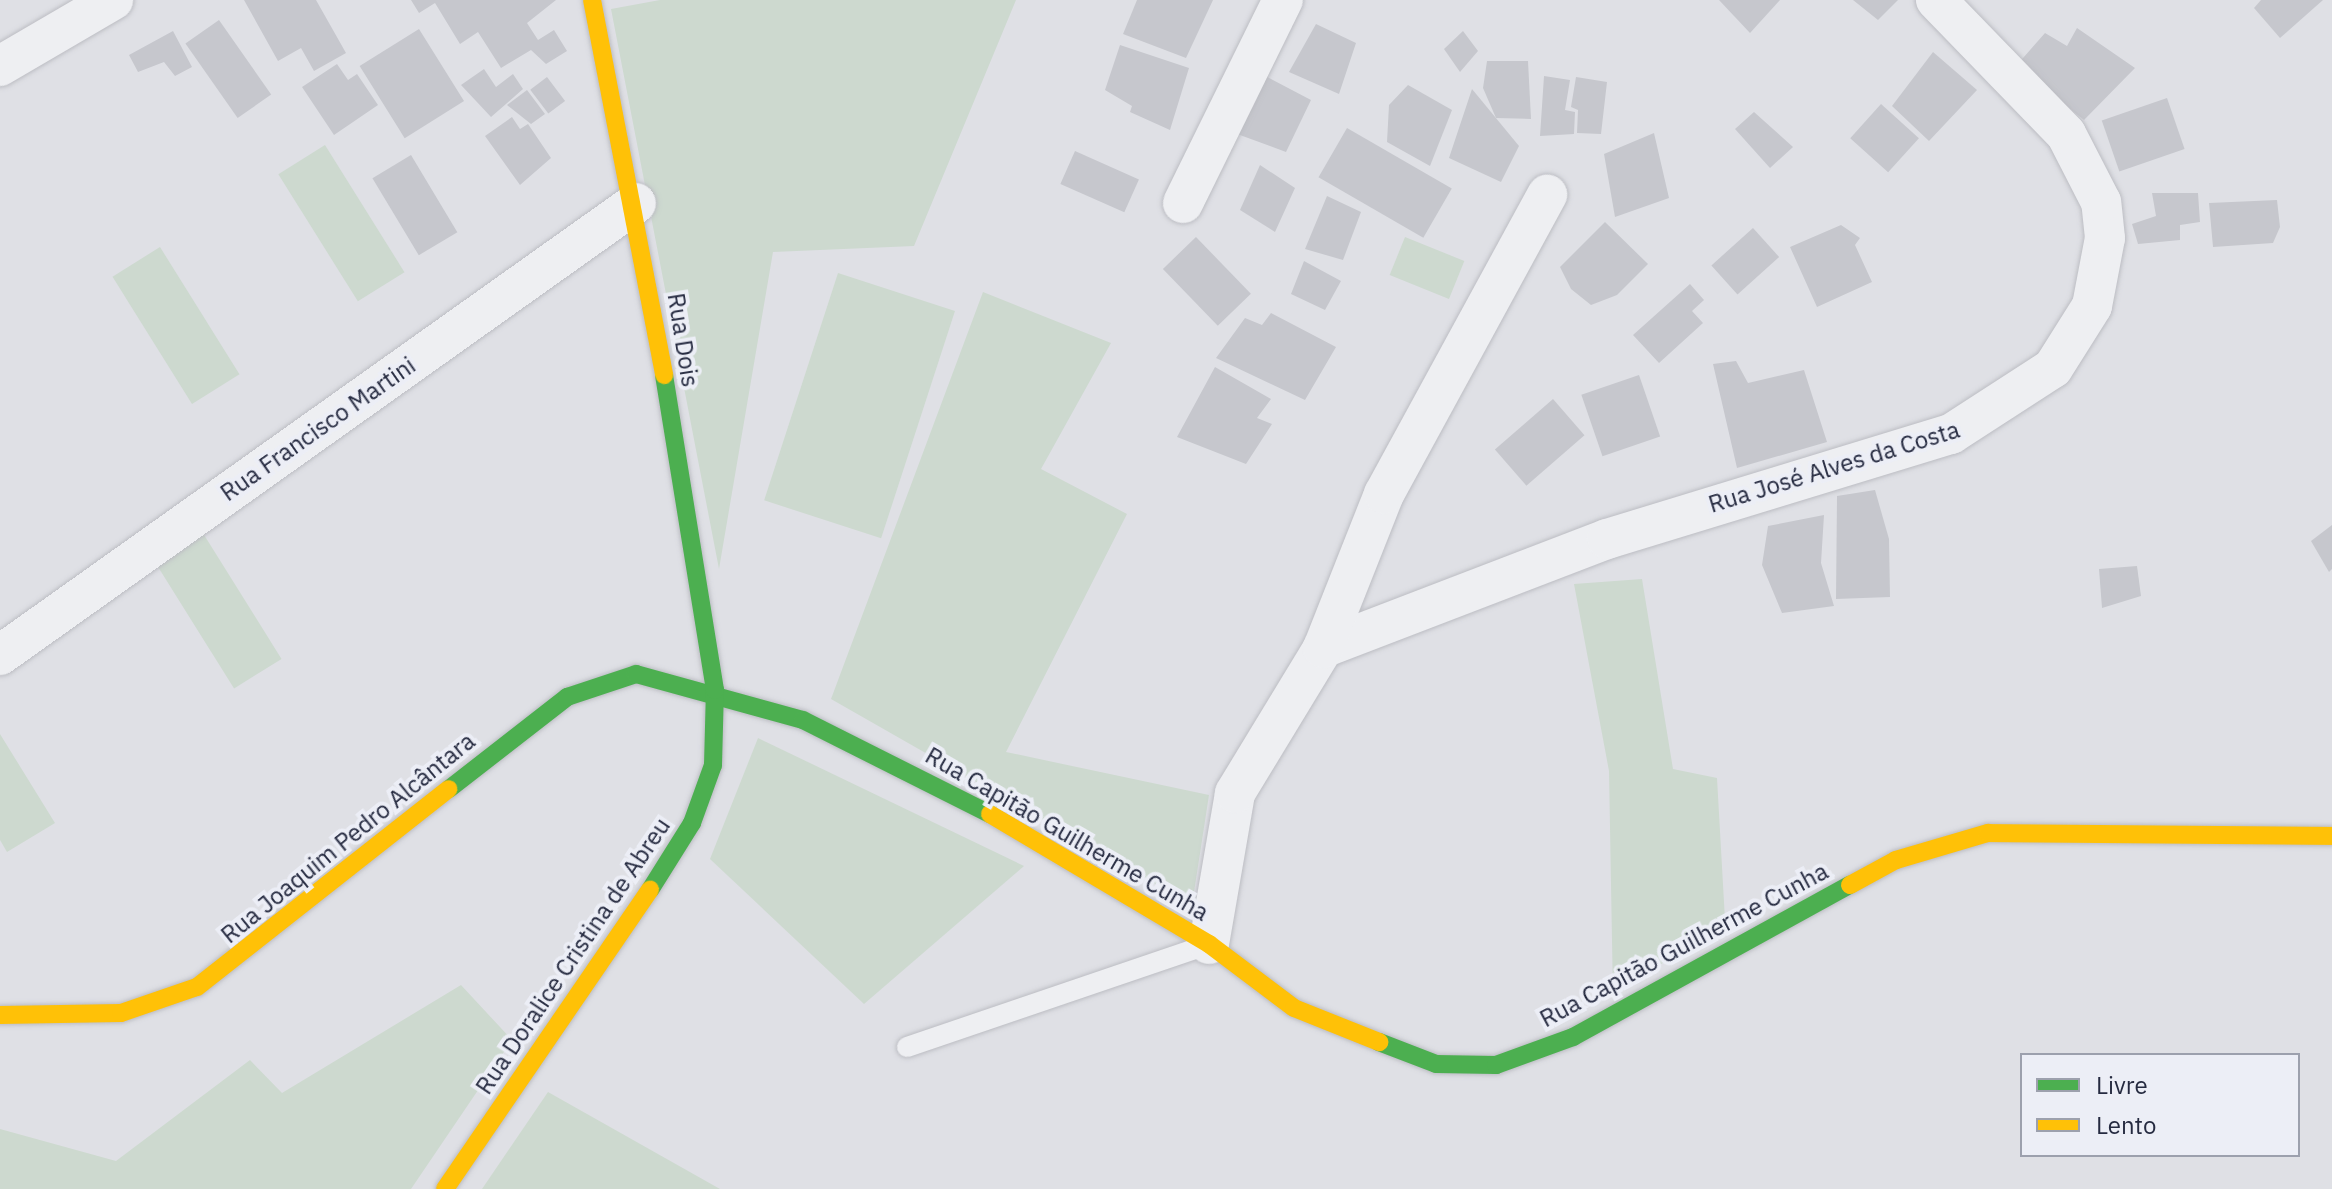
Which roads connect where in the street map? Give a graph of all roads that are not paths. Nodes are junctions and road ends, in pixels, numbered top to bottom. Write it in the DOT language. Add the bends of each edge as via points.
graph roads {
  1 [pos="113,0"];
  2 [pos="592,0"];
  3 [pos="1283,0"];
  4 [pos="1936,0"];
  5 [pos="0,66"];
  6 [pos="1547,195"];
  7 [pos="636,203"];
  8 [pos="1183,203"];
  9 [pos="1323,648"];
  10 [pos="0,655"];
  11 [pos="715,690"];
  12 [pos="2332,836"];
  13 [pos="1209,944"];
  14 [pos="0,1015"];
  15 [pos="907,1047"];
  16 [pos="445,1189"];
  1 -- 5 [label="street"];
  2 -- 7 [label="street, Rua Dois"];
  3 -- 8 [label="street"];
  4 -- 9 [label="street, Rua José Alves da Costa" via="2066,134 2101,202 2105,238 2092,306 2053,368 1951,434 1607,539"];
  6 -- 9 [label="street" via="1384,494"];
  7 -- 10 [label="street, Rua Francisco Martini"];
  7 -- 11 [label="street, Rua Dois"];
  9 -- 13 [label="street" via="1235,793"];
  11 -- 13 [label="street, Rua Capitão Guilherme Cunha" via="803,720 940,785"];
  11 -- 14 [label="street, Rua Joaquim Pedro Alcântara" via="636,674 567,697 223,969 161,1004 93,1015"];
  11 -- 16 [label="street, Rua Doralice Cristina de Abreu" via="713,765 692,823"];
  12 -- 13 [label="street, Rua Capitão Guilherme Cunha" via="1988,833 1896,860 1573,1037 1496,1065 1436,1064 1294,1008"];
  13 -- 15 [label="lane"];
}
